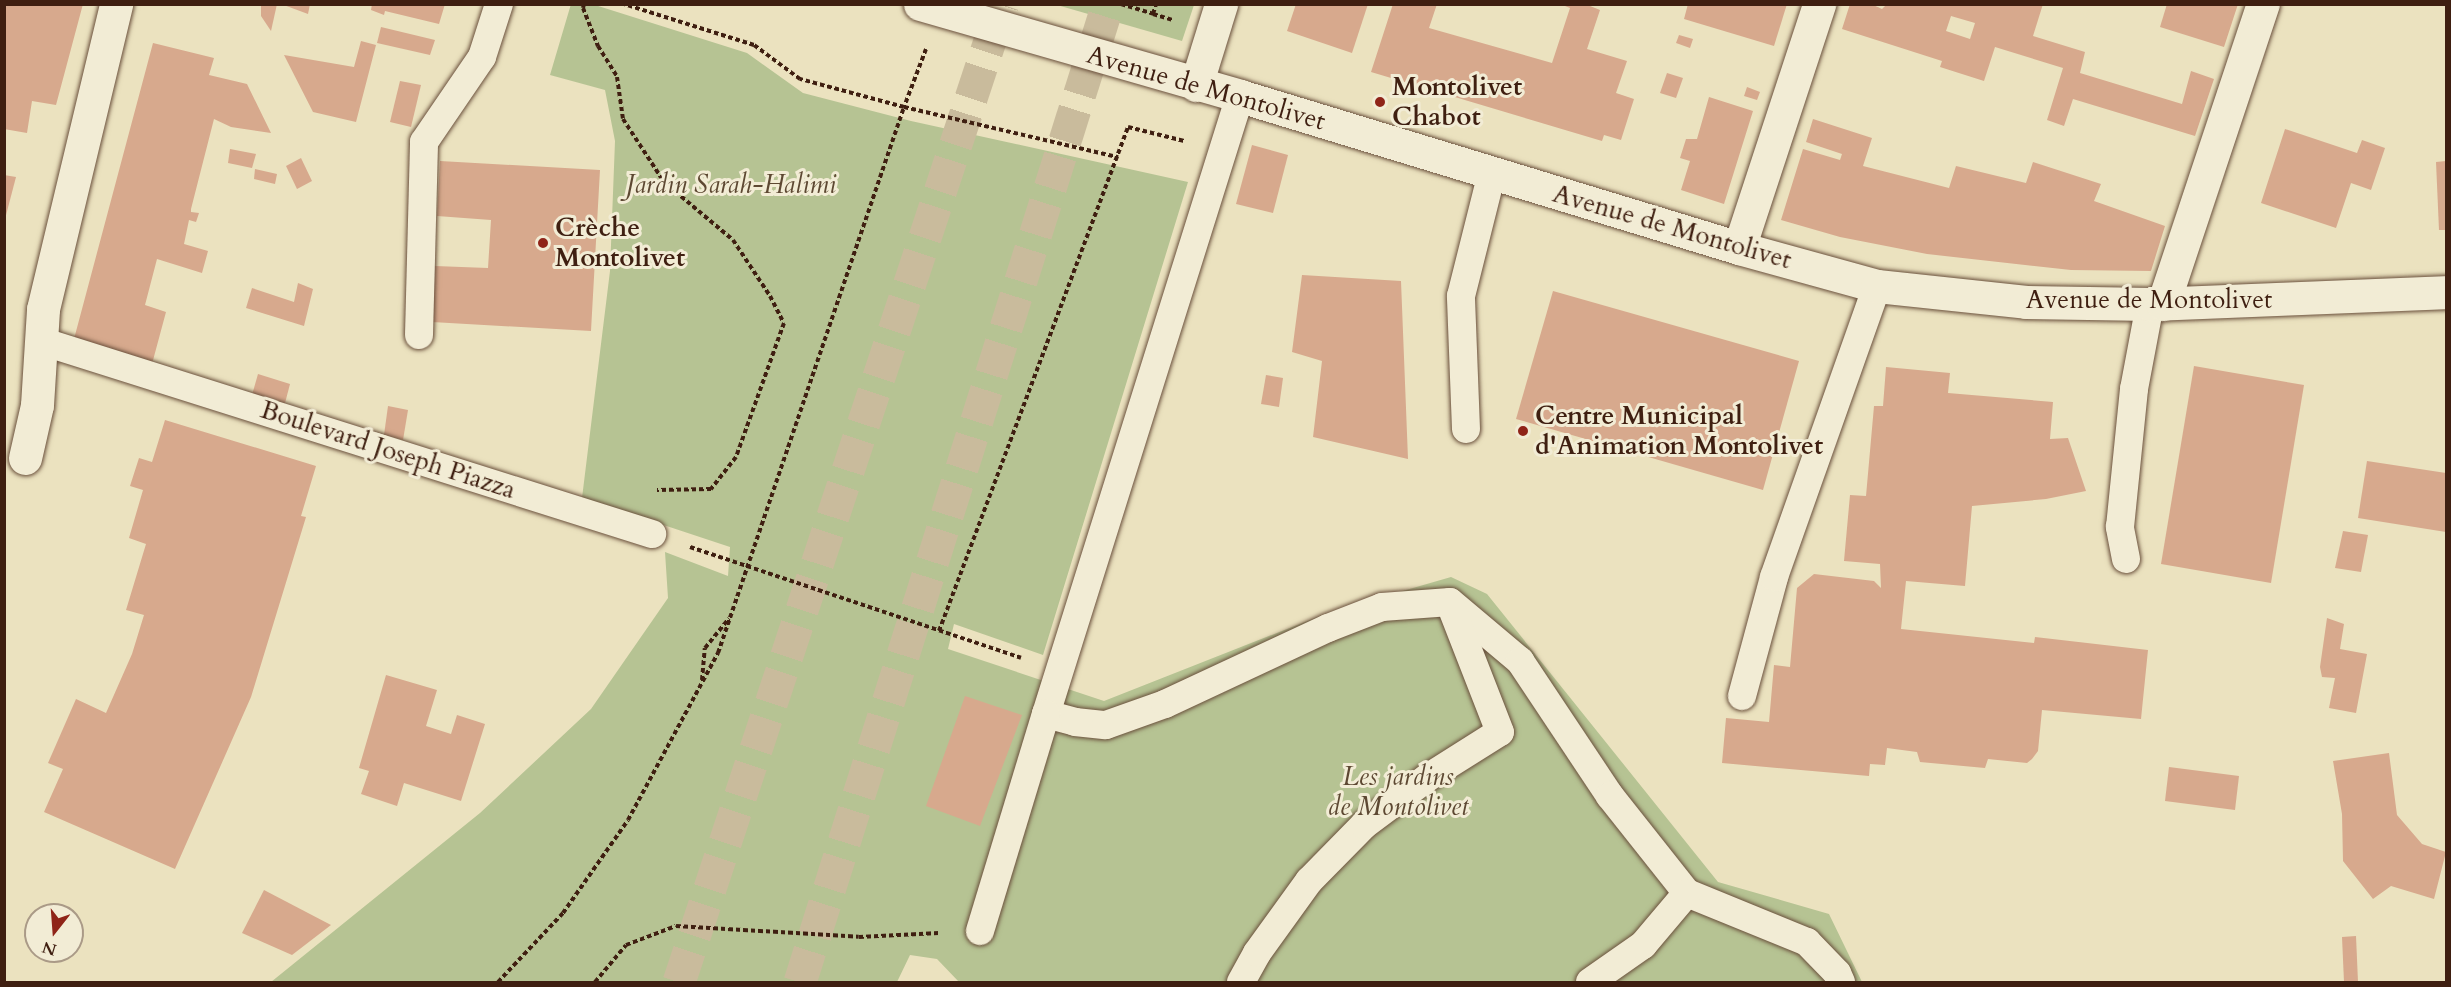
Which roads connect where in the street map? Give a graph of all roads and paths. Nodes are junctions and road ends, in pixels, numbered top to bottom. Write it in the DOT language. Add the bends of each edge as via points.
graph roads {
  1 [pos="116,4"];
  2 [pos="499,4"];
  3 [pos="584,4"];
  4 [pos="624,4"];
  5 [pos="920,4"];
  6 [pos="1121,4"];
  7 [pos="1156,4"];
  8 [pos="1221,4"];
  9 [pos="1819,4"];
  10 [pos="2263,4"];
  11 [pos="927,47"];
  12 [pos="1196,85"];
  13 [pos="1240,96"];
  14 [pos="904,107"];
  15 [pos="1222,152"];
  16 [pos="1118,157"];
  17 [pos="1492,173"];
  18 [pos="1739,248"];
  19 [pos="1877,286"];
  20 [pos="2446,292"];
  21 [pos="2156,304"];
  22 [pos="419,335"];
  23 [pos="41,341"];
  24 [pos="1466,429"];
  25 [pos="25,458"];
  26 [pos="617,523"];
  27 [pos="652,534"];
  28 [pos="2126,559"];
  29 [pos="749,567"];
  30 [pos="1450,602"];
  31 [pos="731,615"];
  32 [pos="939,631"];
  33 [pos="1059,671"];
  34 [pos="701,683"];
  35 [pos="1742,696"];
  36 [pos="1046,714"];
  37 [pos="1687,893"];
  38 [pos="980,931"];
  39 [pos="498,982"];
  40 [pos="595,982"];
  41 [pos="1241,982"];
  42 [pos="1590,982"];
  43 [pos="1840,982"];
  1 -- 23 [label="street" via="43,309"];
  2 -- 22 [label="lane" via="482,57 424,142"];
  3 -- 26 [label="path" via="598,46 617,77 623,119 664,182 734,240 784,323 736,457 711,489 667,492 630,486"];
  4 -- 14 [label="path" via="754,45 800,79"];
  5 -- 12 [label="street, Avenue de Montolivet"];
  6 -- 7 [label="path" via="1153,14"];
  8 -- 12 [label="street"];
  9 -- 18 [label="street"];
  10 -- 21 [label="street"];
  11 -- 14 [label="path"];
  12 -- 13 [label="street, Avenue de Montolivet"];
  13 -- 15 [label="lane"];
  13 -- 17 [label="street, Avenue de Montolivet"];
  14 -- 16 [label="path"];
  14 -- 29 [label="path"];
  15 -- 16 [label="path" via="1128,126"];
  15 -- 33 [label="lane"];
  16 -- 32 [label="path"];
  17 -- 18 [label="street, Avenue de Montolivet"];
  17 -- 24 [label="lane" via="1461,296"];
  18 -- 19 [label="street, Avenue de Montolivet"];
  19 -- 21 [label="street, Avenue de Montolivet" via="2026,302"];
  19 -- 35 [label="lane" via="1774,578"];
  20 -- 21 [label="street, Avenue de Montolivet"];
  21 -- 28 [label="lane" via="2134,388 2120,527"];
  23 -- 25 [label="street" via="37,405"];
  23 -- 26 [label="lane, Boulevard Joseph Piazza"];
  26 -- 27 [label="lane, Boulevard Joseph Piazza"];
  27 -- 29 [label="path"];
  29 -- 31 [label="path"];
  29 -- 32 [label="path"];
  30 -- 36 [label="lane" via="1382,607 1165,704 1106,725"];
  30 -- 37 [label="lane" via="1520,661 1610,796"];
  30 -- 41 [label="lane" via="1500,732 1427,778 1364,825 1309,881"];
  31 -- 34 [label="path"];
  31 -- 34 [label="path" via="705,648"];
  32 -- 33 [label="path"];
  33 -- 36 [label="lane"];
  34 -- 39 [label="path" via="628,820 563,914"];
  36 -- 38 [label="lane"];
  37 -- 42 [label="lane" via="1643,945"];
  37 -- 43 [label="lane" via="1807,942 1837,973"];
  38 -- 40 [label="path" via="859,937 676,926 626,945"];
}
